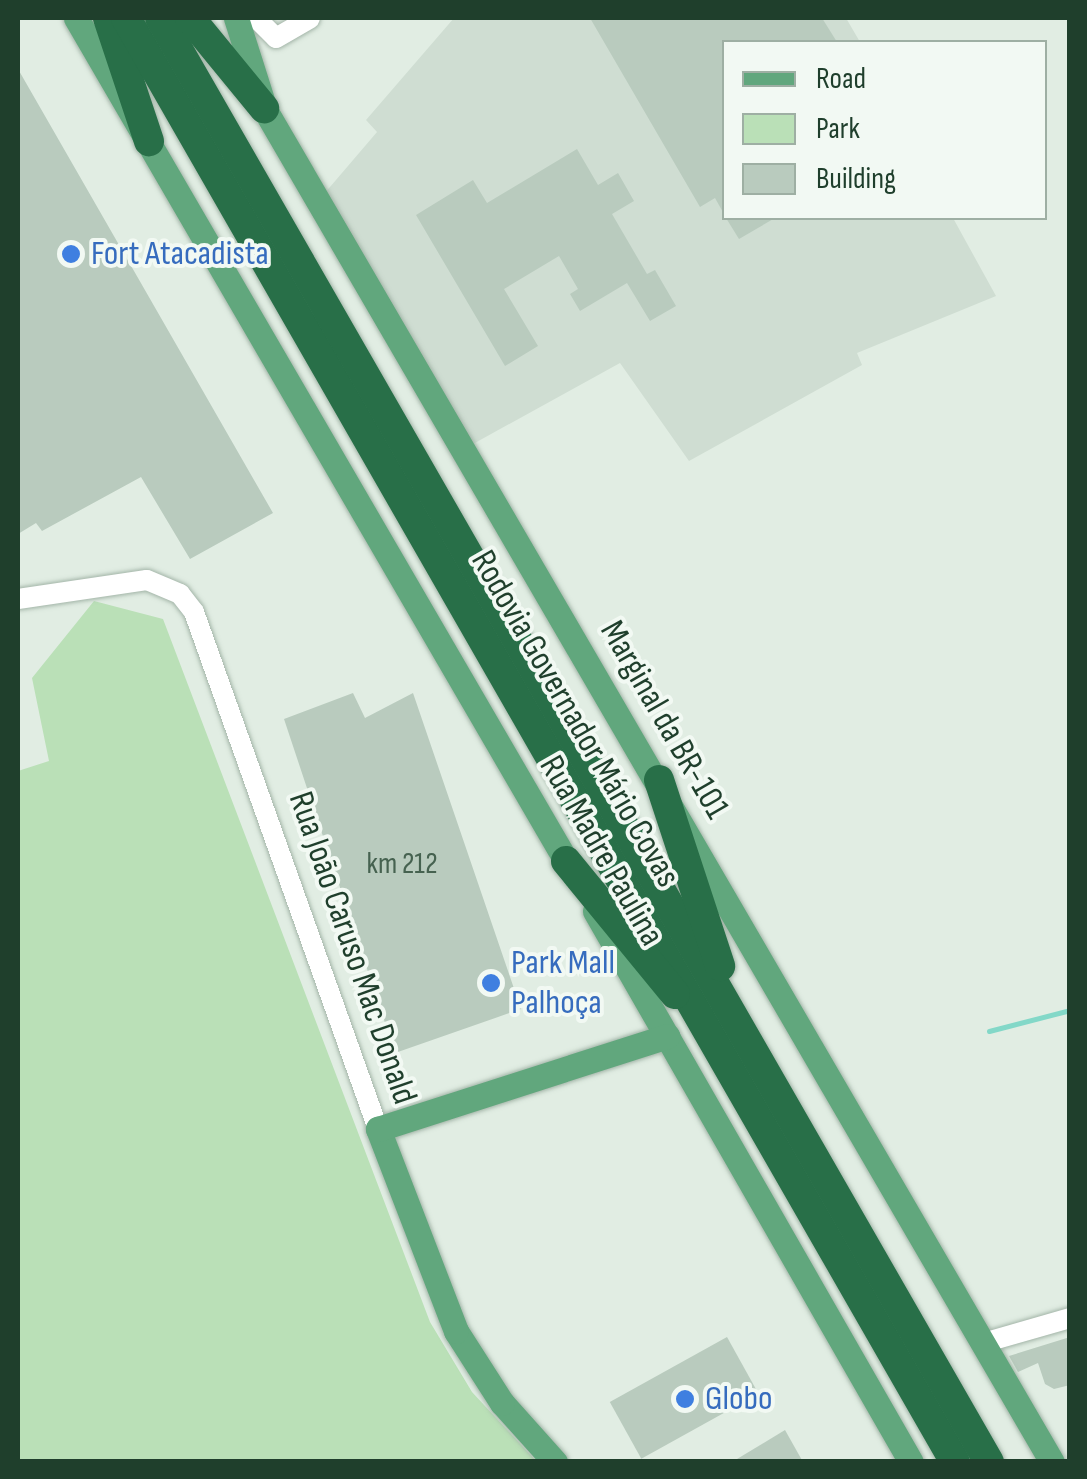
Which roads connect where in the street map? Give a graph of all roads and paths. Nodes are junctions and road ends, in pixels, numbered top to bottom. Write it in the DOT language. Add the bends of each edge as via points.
graph roads {
  1 [pos="76,18"];
  2 [pos="108,18"];
  3 [pos="126,18"];
  4 [pos="160,18"];
  5 [pos="190,18"];
  6 [pos="210,18"];
  7 [pos="236,18"];
  8 [pos="256,18"];
  9 [pos="310,18"];
  10 [pos="264,108"];
  11 [pos="149,141"];
  12 [pos="18,599"];
  13 [pos="659,780"];
  14 [pos="566,861"];
  15 [pos="739,1026"];
  16 [pos="667,1036"];
  17 [pos="733,1066"];
  18 [pos="378,1129"];
  19 [pos="1070,1318"];
  20 [pos="983,1343"];
  21 [pos="556,1462"];
  22 [pos="911,1462"];
  23 [pos="956,1462"];
  24 [pos="989,1462"];
  25 [pos="1052,1462"];
  1 -- 11 [label="main road, Rua Madre Paulina"];
  2 -- 11 [label="highway"];
  3 -- 17 [label="highway, Rodovia Governador Mário Covas"];
  4 -- 15 [label="highway, Rodovia Governador Mário Covas"];
  5 -- 10 [label="highway"];
  6 -- 10 [label="main road, Marginal da BR-101"];
  7 -- 10 [label="main road"];
  8 -- 9 [label="street" via="276,38"];
  10 -- 13 [label="main road, Marginal da BR-101"];
  11 -- 14 [label="main road, Rua Madre Paulina"];
  12 -- 18 [label="street, Rua João Caruso Mac Donald" via="147,580 180,594 194,612"];
  13 -- 15 [label="highway"];
  13 -- 20 [label="main road, Marginal da BR-101"];
  14 -- 16 [label="main road, Rua Madre Paulina"];
  14 -- 17 [label="highway"];
  15 -- 24 [label="highway, Rodovia Governador Mário Covas"];
  16 -- 18 [label="main road"];
  16 -- 22 [label="main road, Rua Madre Paulina"];
  17 -- 23 [label="highway, Rodovia Governador Mário Covas"];
  18 -- 21 [label="main road, Rua João Caruso Mac Donald" via="456,1331 502,1402"];
  19 -- 20 [label="street"];
  20 -- 25 [label="main road, Marginal da BR-101"];
}
